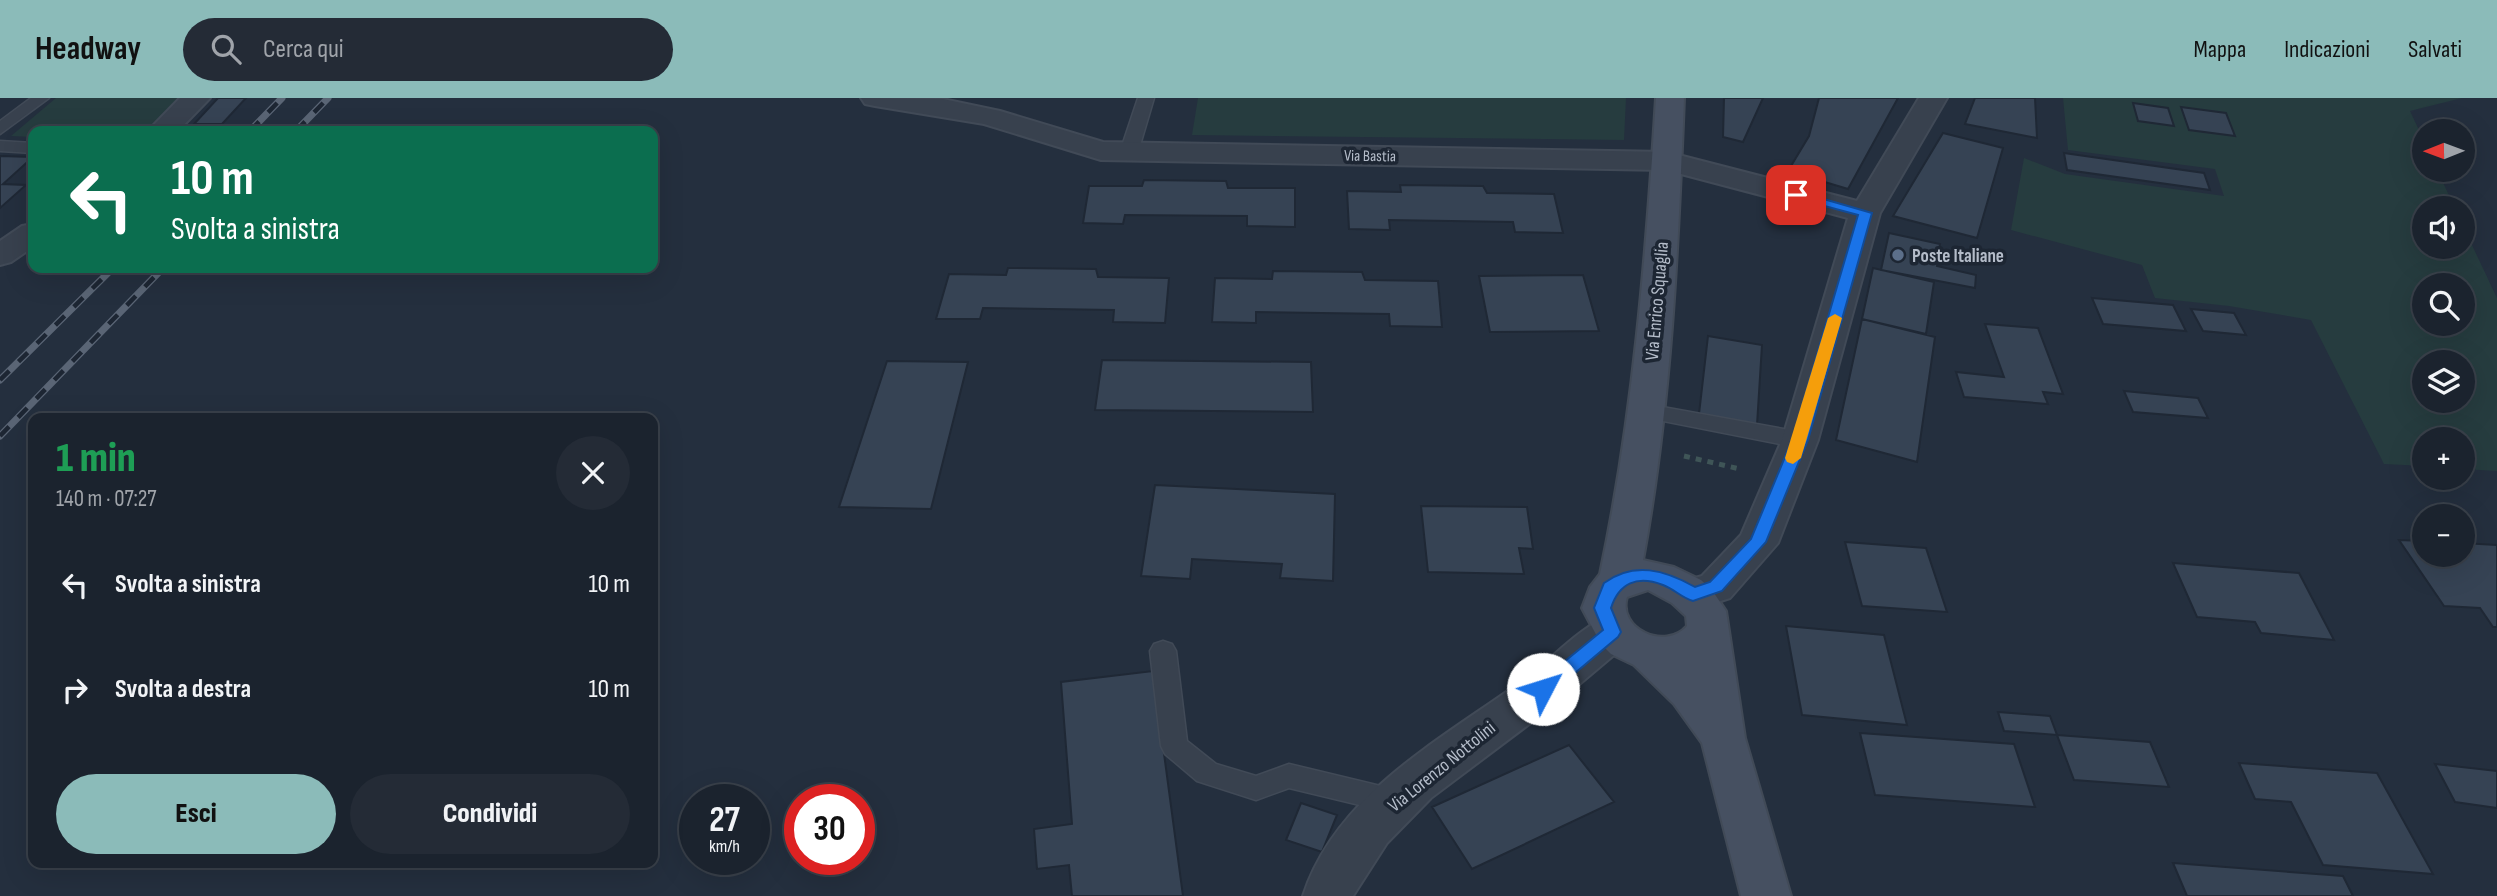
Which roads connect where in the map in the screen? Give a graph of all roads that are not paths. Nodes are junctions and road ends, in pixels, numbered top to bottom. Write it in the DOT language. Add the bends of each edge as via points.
graph roads {
  1 [pos="41,98"];
  2 [pos="196,98"];
  3 [pos="875,98"];
  4 [pos="1146,98"];
  5 [pos="1670,98"];
  6 [pos="1933,98"];
  7 [pos="167,126"];
  8 [pos="0,129"];
  9 [pos="0,146"];
  10 [pos="28,148"];
  11 [pos="1129,152"];
  12 [pos="1667,160"];
  13 [pos="1865,213"];
  14 [pos="28,236"];
  15 [pos="0,255"];
  16 [pos="1646,411"];
  17 [pos="1800,440"];
  18 [pos="1635,504"];
  19 [pos="1619,580"];
  20 [pos="1688,601"];
  21 [pos="1612,632"];
  22 [pos="1163,651"];
  23 [pos="1649,653"];
  24 [pos="1723,738"];
  25 [pos="1393,801"];
  26 [pos="1328,896"];
  27 [pos="1766,896"];
  1 -- 8 [label="lane"];
  2 -- 7 [label="street"];
  3 -- 11 [label="street, Via Bastia" via="955,109 1101,151"];
  4 -- 11 [label="lane"];
  5 -- 12 [label="street, Via Enrico Squaglia"];
  6 -- 13 [label="street"];
  9 -- 10 [label="lane"];
  11 -- 12 [label="street, Via Bastia"];
  12 -- 13 [label="street, Via Bastia"];
  12 -- 16 [label="street, Via Enrico Squaglia"];
  13 -- 17 [label="street"];
  14 -- 15 [label="street"];
  16 -- 17 [label="lane"];
  16 -- 18 [label="street, Via Enrico Squaglia"];
  17 -- 20 [label="street" via="1758,542 1716,587"];
  18 -- 19 [label="street, Via Enrico Squaglia"];
  18 -- 20 [label="street, Via Enrico Squaglia"];
  19 -- 20 [label="street" via="1632,576"];
  19 -- 21 [label="street, Via Enrico Squaglia" via="1610,587 1602,608"];
  20 -- 23 [label="street" via="1701,640 1678,653"];
  20 -- 24 [label="street, Via Enrico Squaglia"];
  21 -- 23 [label="street"];
  21 -- 25 [label="street, Via Lorenzo Nottolini"];
  22 -- 25 [label="lane" via="1174,747 1207,773 1255,788 1289,776"];
  23 -- 24 [label="street" via="1689,691"];
  24 -- 27 [label="street"];
  25 -- 26 [label="street, Via Lorenzo Nottolini" via="1360,841"];
}
